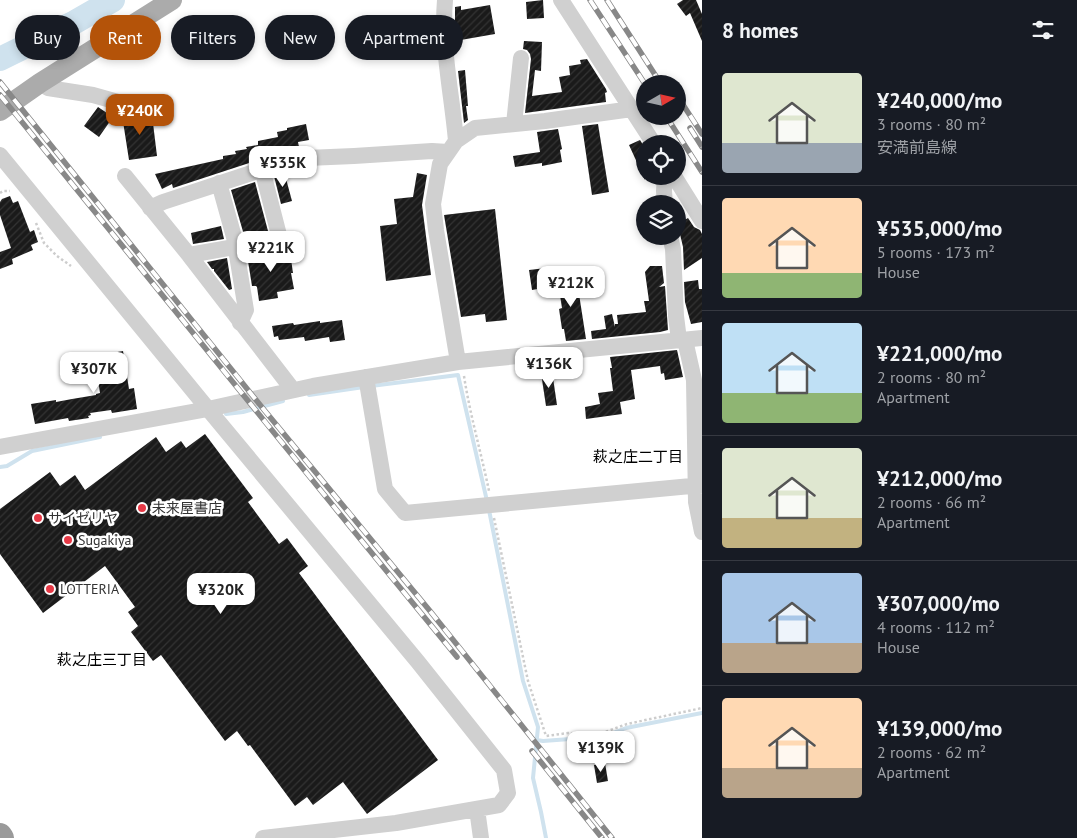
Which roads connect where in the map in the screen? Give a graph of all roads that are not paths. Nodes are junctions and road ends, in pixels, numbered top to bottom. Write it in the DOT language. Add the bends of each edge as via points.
graph roads {
  1 [pos="172,0"];
  2 [pos="445,0"];
  3 [pos="561,0"];
  4 [pos="521,58"];
  5 [pos="40,83"];
  6 [pos="152,105"];
  7 [pos="632,109"];
  8 [pos="0,111"];
  9 [pos="514,124"];
  10 [pos="648,135"];
  11 [pos="452,147"];
  12 [pos="0,155"];
  13 [pos="262,169"];
  14 [pos="125,176"];
  15 [pos="219,183"];
  16 [pos="680,185"];
  17 [pos="150,208"];
  18 [pos="702,221"];
  19 [pos="672,245"];
  20 [pos="235,247"];
  21 [pos="189,255"];
  22 [pos="240,323"];
  23 [pos="702,338"];
  24 [pos="682,340"];
  25 [pos="458,362"];
  26 [pos="366,377"];
  27 [pos="293,390"];
  28 [pos="208,409"];
  29 [pos="0,448"];
  30 [pos="699,485"];
  31 [pos="702,532"];
  32 [pos="477,809"];
  33 [pos="263,838"];
  34 [pos="482,838"];
  1 -- 5 [label="main road"];
  2 -- 11 [label="street"];
  3 -- 7 [label="street"];
  4 -- 9 [label="street"];
  5 -- 6 [label="street" via="48,88 94,95 125,104"];
  5 -- 8 [label="main road"];
  7 -- 9 [label="street"];
  7 -- 10 [label="street"];
  9 -- 11 [label="street" via="475,128"];
  11 -- 13 [label="street" via="307,158"];
  11 -- 25 [label="street" via="440,164 433,204"];
  12 -- 28 [label="street"];
  13 -- 15 [label="street"];
  13 -- 20 [label="street" via="280,238"];
  14 -- 17 [label="street"];
  15 -- 17 [label="street"];
  15 -- 20 [label="street"];
  16 -- 18 [label="street"];
  17 -- 21 [label="street"];
  19 -- 24 [label="street" via="676,316"];
  20 -- 21 [label="street"];
  20 -- 22 [label="street" via="246,310"];
  21 -- 22 [label="street"];
  22 -- 27 [label="street"];
  23 -- 24 [label="street"];
  24 -- 25 [label="street"];
  24 -- 30 [label="street" via="694,380"];
  25 -- 26 [label="street"];
  26 -- 27 [label="street"];
  26 -- 30 [label="street" via="385,489 405,513"];
  27 -- 28 [label="street"];
  28 -- 29 [label="street"];
  28 -- 32 [label="street" via="504,770 508,793 504,799 499,805"];
  30 -- 31 [label="street" via="696,502"];
  32 -- 33 [label="street" via="396,823"];
  32 -- 34 [label="street"];
}
